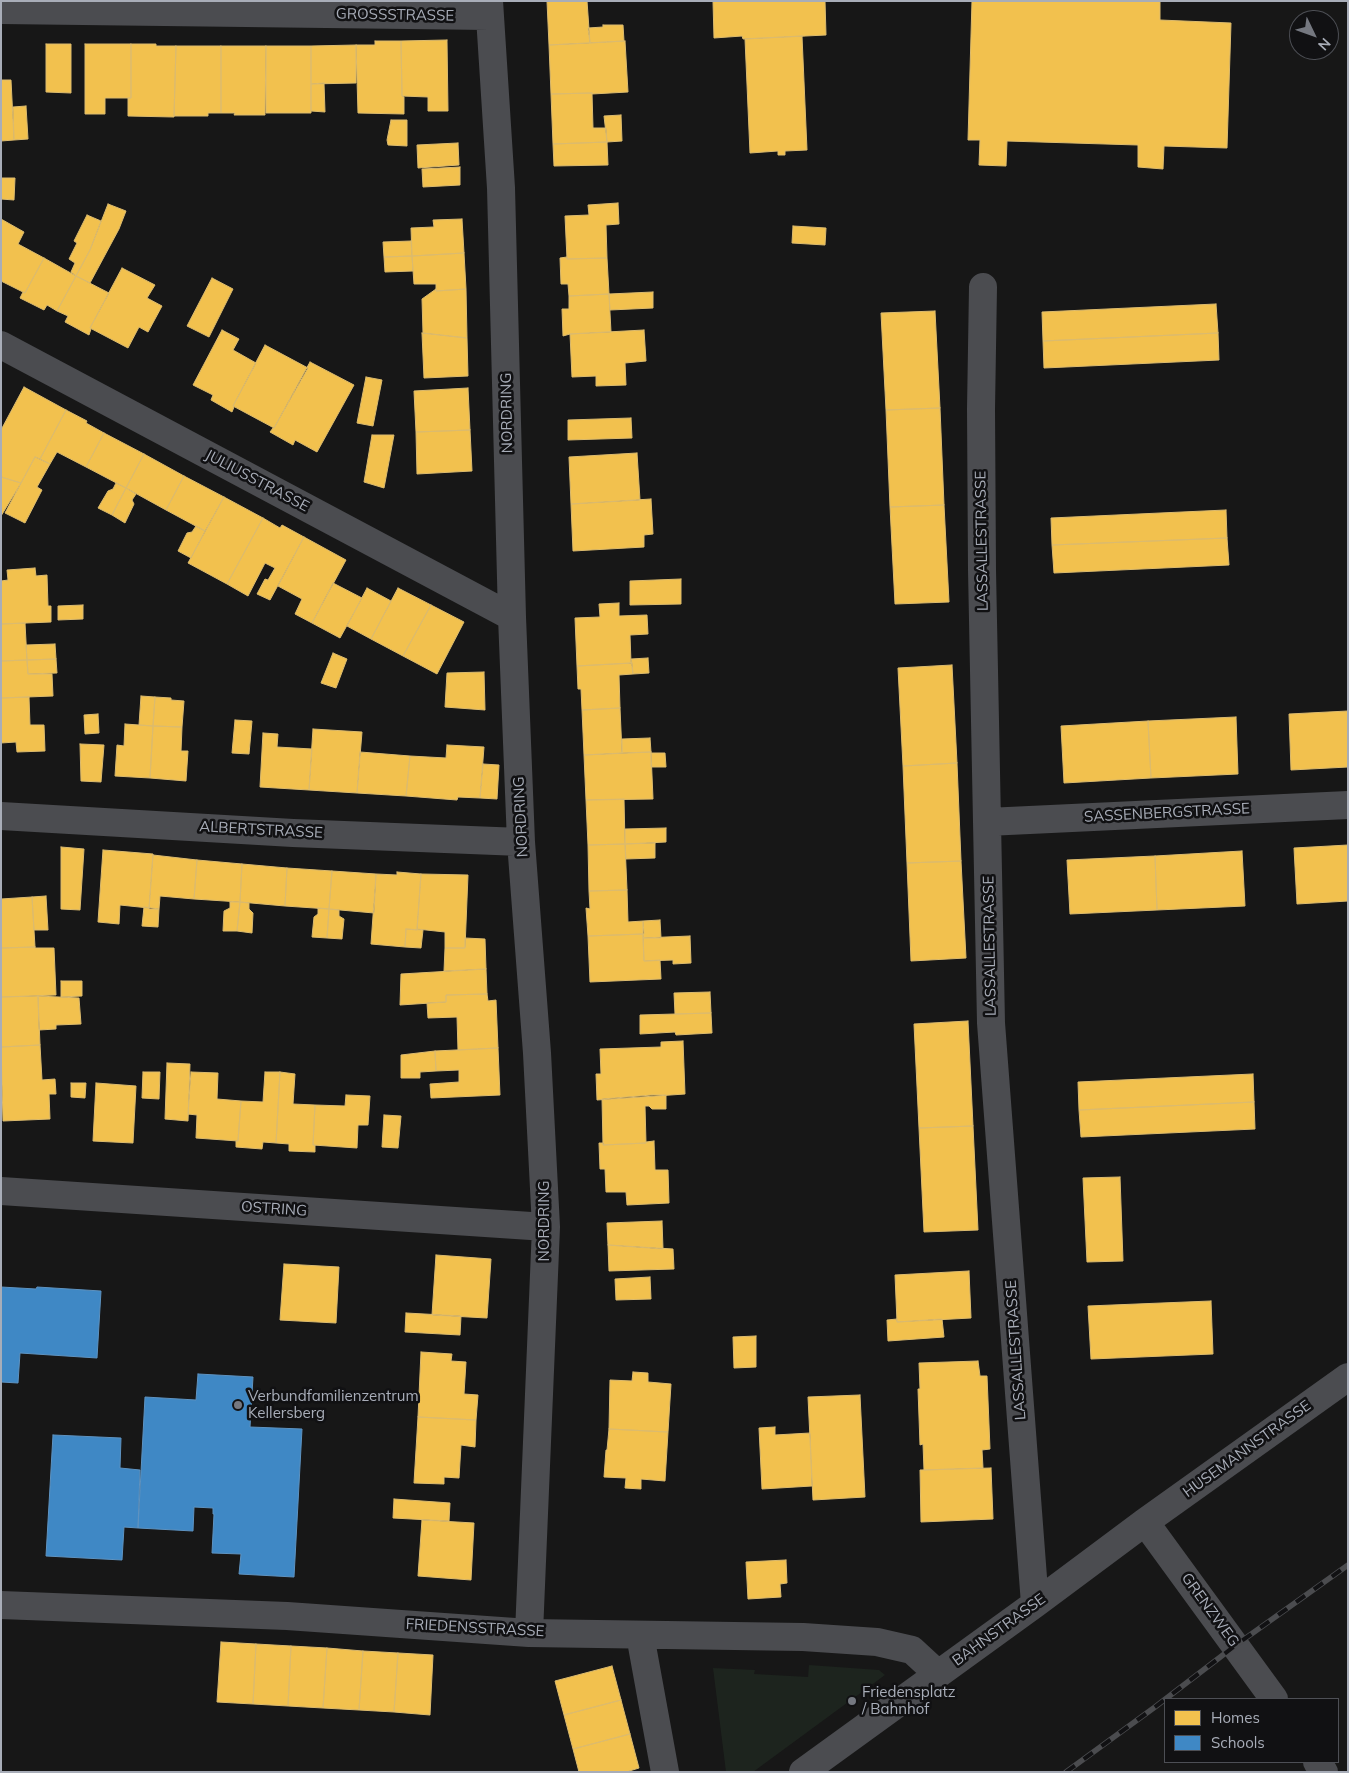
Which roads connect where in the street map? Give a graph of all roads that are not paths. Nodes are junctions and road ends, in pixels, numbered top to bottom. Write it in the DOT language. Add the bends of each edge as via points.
graph roads {
  1 [pos="489,9"];
  2 [pos="1,10"];
  3 [pos="983,287"];
  4 [pos="1,344"];
  5 [pos="512,617"];
  6 [pos="1348,805"];
  7 [pos="1,816"];
  8 [pos="987,822"];
  9 [pos="521,842"];
  10 [pos="1,1191"];
  11 [pos="546,1227"];
  12 [pos="1348,1377"];
  13 [pos="1145,1522"];
  14 [pos="1,1604"];
  15 [pos="1035,1604"];
  16 [pos="529,1633"];
  17 [pos="640,1635"];
  18 [pos="938,1674"];
  19 [pos="1273,1698"];
  20 [pos="665,1772"];
  21 [pos="803,1772"];
  1 -- 2 [label="street, GROSSSTRASSE"];
  1 -- 5 [label="street, NORDRING" via="501,188"];
  3 -- 8 [label="street, LASSALLESTRASSE" via="982,570"];
  4 -- 5 [label="street, JULIUSSTRASSE"];
  5 -- 9 [label="street, NORDRING"];
  6 -- 8 [label="street, SASSENBERGSTRASSE"];
  7 -- 9 [label="street, ALBERTSTRASSE"];
  8 -- 15 [label="street, LASSALLESTRASSE" via="991,1023"];
  9 -- 11 [label="street, NORDRING"];
  10 -- 11 [label="street, OSTRING"];
  11 -- 16 [label="street, NORDRING"];
  12 -- 13 [label="street, HUSEMANNSTRASSE"];
  13 -- 15 [label="street, BAHNSTRASSE"];
  13 -- 19 [label="street, GRENZWEG"];
  14 -- 16 [label="street, FRIEDENSSTRASSE" via="287,1616"];
  15 -- 18 [label="street, BAHNSTRASSE"];
  16 -- 17 [label="street, FRIEDENSSTRASSE"];
  17 -- 18 [label="street, FRIEDENSSTRASSE" via="803,1637 877,1642 912,1650"];
  17 -- 20 [label="street"];
  18 -- 21 [label="street, BAHNSTRASSE"];
}
